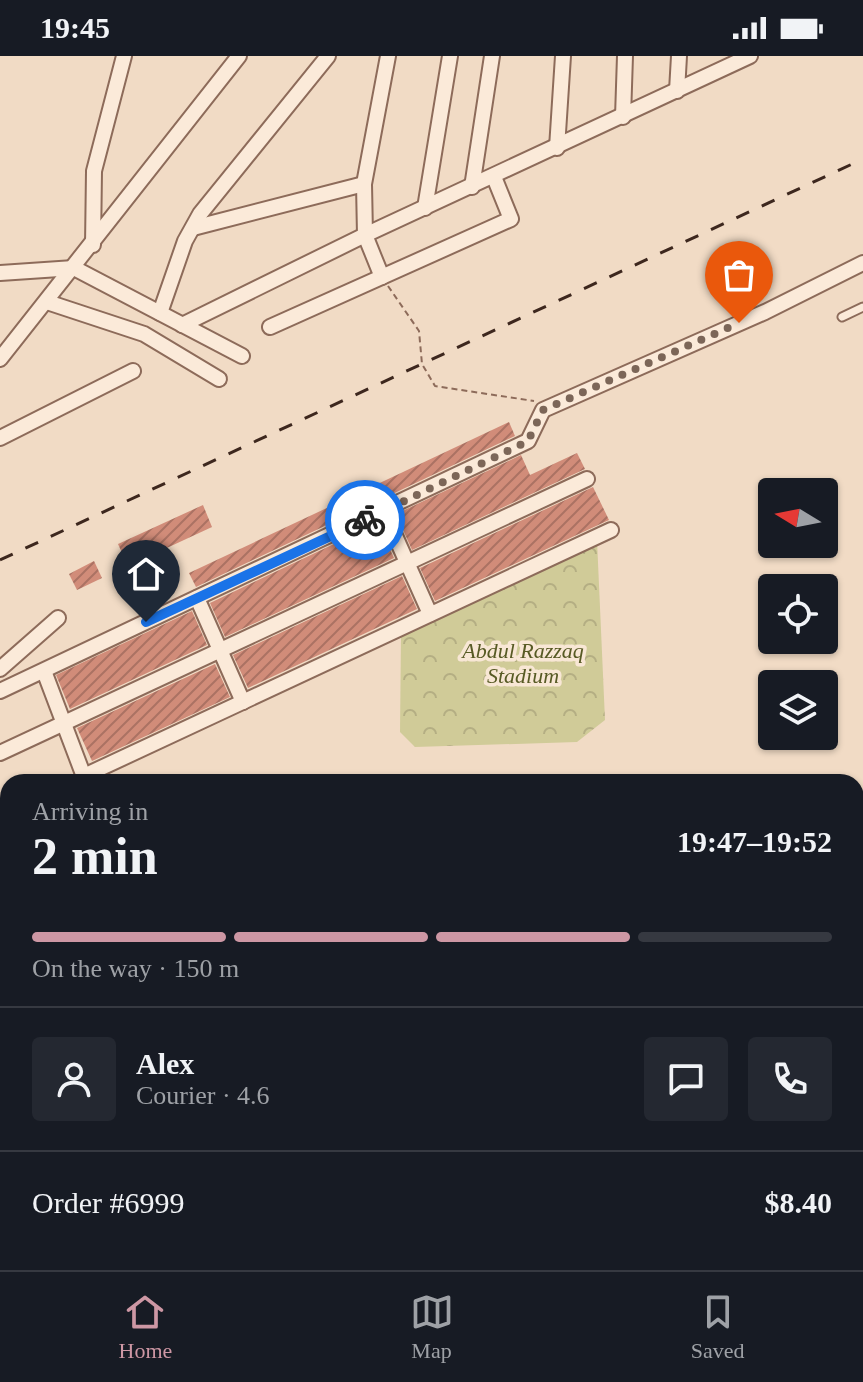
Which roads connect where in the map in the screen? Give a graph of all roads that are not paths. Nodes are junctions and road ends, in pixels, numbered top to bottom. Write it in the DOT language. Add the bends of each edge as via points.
graph roads {
  1 [pos="124,56"];
  2 [pos="239,56"];
  3 [pos="328,56"];
  4 [pos="388,56"];
  5 [pos="450,56"];
  6 [pos="492,56"];
  7 [pos="563,56"];
  8 [pos="625,56"];
  9 [pos="679,56"];
  10 [pos="743,57"];
  11 [pos="677,91"];
  12 [pos="623,117"];
  13 [pos="557,148"];
  14 [pos="494,177"];
  15 [pos="364,184"];
  16 [pos="472,187"];
  17 [pos="425,208"];
  18 [pos="193,228"];
  19 [pos="365,235"];
  20 [pos="93,246"];
  21 [pos="863,263"];
  22 [pos="74,268"];
  23 [pos="0,273"];
  24 [pos="382,277"];
  25 [pos="47,302"];
  26 [pos="863,307"];
  27 [pos="160,313"];
  28 [pos="842,317"];
  29 [pos="182,325"];
  30 [pos="270,327"];
  31 [pos="242,356"];
  32 [pos="0,359"];
  33 [pos="133,371"];
  34 [pos="219,379"];
  35 [pos="0,438"];
  36 [pos="587,479"];
  37 [pos="384,511"];
  38 [pos="611,530"];
  39 [pos="407,563"];
  40 [pos="197,598"];
  41 [pos="430,614"];
  42 [pos="58,618"];
  43 [pos="220,651"];
  44 [pos="0,669"];
  45 [pos="44,671"];
  46 [pos="0,691"];
  47 [pos="243,702"];
  48 [pos="65,723"];
  49 [pos="0,753"];
  50 [pos="84,774"];
  51 [pos="96,774"];
  1 -- 20 [label="street" via="94,171"];
  2 -- 20 [label="street"];
  3 -- 18 [label="street"];
  4 -- 15 [label="street"];
  5 -- 17 [label="street"];
  6 -- 16 [label="street"];
  7 -- 13 [label="street"];
  8 -- 12 [label="street"];
  9 -- 11 [label="street"];
  10 -- 11 [label="street"];
  11 -- 12 [label="street"];
  12 -- 13 [label="street"];
  13 -- 14 [label="street"];
  14 -- 16 [label="street"];
  14 -- 24 [label="street" via="511,219"];
  15 -- 18 [label="street"];
  15 -- 19 [label="street"];
  16 -- 17 [label="street"];
  17 -- 19 [label="street"];
  18 -- 27 [label="street"];
  19 -- 24 [label="street"];
  19 -- 29 [label="street"];
  20 -- 22 [label="street"];
  21 -- 37 [label="street" via="543,410 528,441"];
  22 -- 23 [label="street"];
  22 -- 25 [label="street"];
  22 -- 27 [label="street"];
  24 -- 30 [label="street"];
  25 -- 32 [label="street"];
  25 -- 34 [label="street" via="144,334"];
  26 -- 28 [label="lane"];
  27 -- 29 [label="street"];
  29 -- 31 [label="street"];
  33 -- 35 [label="street"];
  36 -- 39 [label="street"];
  37 -- 39 [label="street"];
  37 -- 40 [label="street"];
  38 -- 41 [label="street"];
  39 -- 41 [label="street"];
  39 -- 43 [label="street"];
  40 -- 43 [label="street"];
  40 -- 45 [label="street"];
  41 -- 47 [label="street"];
  42 -- 44 [label="street"];
  43 -- 47 [label="street"];
  43 -- 48 [label="street"];
  45 -- 46 [label="street"];
  45 -- 48 [label="street"];
  47 -- 51 [label="street"];
  48 -- 49 [label="street"];
  48 -- 50 [label="street"];
}
